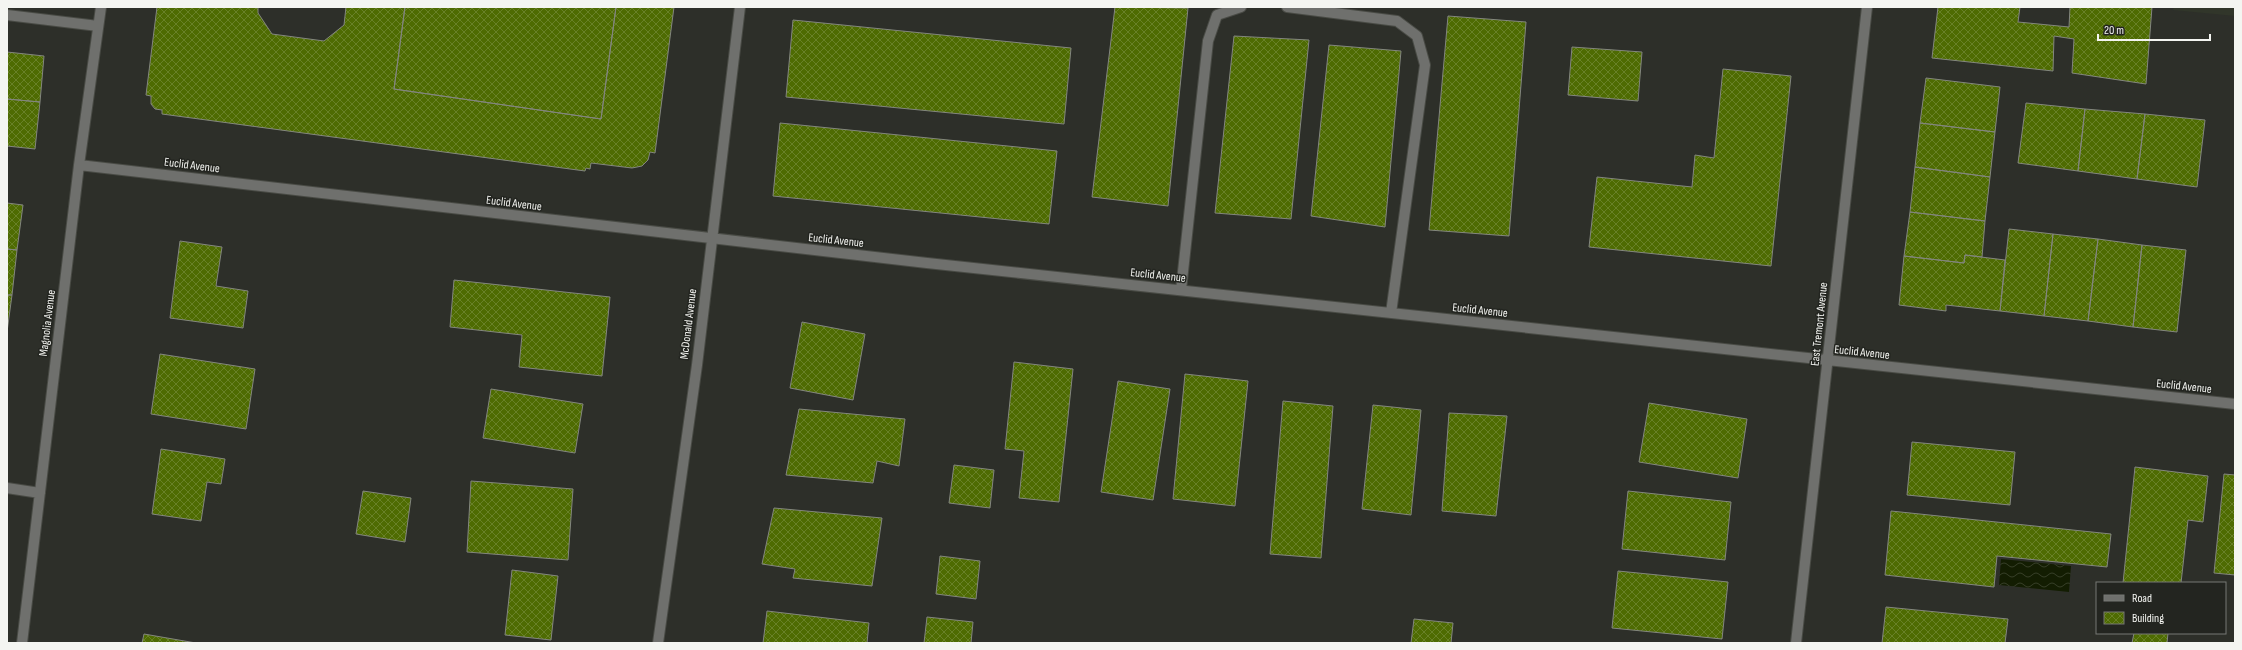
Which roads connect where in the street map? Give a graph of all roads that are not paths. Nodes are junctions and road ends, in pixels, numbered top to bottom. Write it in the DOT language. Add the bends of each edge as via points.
graph roads {
  1 [pos="101,7"];
  2 [pos="740,7"];
  3 [pos="1241,7"];
  4 [pos="1287,7"];
  5 [pos="1867,7"];
  6 [pos="7,15"];
  7 [pos="98,26"];
  8 [pos="79,165"];
  9 [pos="711,239"];
  10 [pos="1181,290"];
  11 [pos="1391,313"];
  12 [pos="1827,362"];
  13 [pos="2235,404"];
  14 [pos="7,488"];
  15 [pos="40,493"];
  16 [pos="22,643"];
  17 [pos="658,643"];
  18 [pos="1796,643"];
  1 -- 7 [label="street, Magnolia Avenue"];
  2 -- 9 [label="street, McDonald Avenue"];
  3 -- 10 [label="street" via="1217,15 1208,42"];
  4 -- 11 [label="street" via="1397,21 1417,36 1425,65"];
  5 -- 12 [label="street, East Tremont Avenue"];
  6 -- 7 [label="street"];
  7 -- 8 [label="street, Magnolia Avenue"];
  8 -- 9 [label="street, Euclid Avenue"];
  8 -- 15 [label="street, Magnolia Avenue"];
  9 -- 10 [label="street, Euclid Avenue"];
  9 -- 17 [label="street, McDonald Avenue" via="697,365"];
  10 -- 11 [label="street, Euclid Avenue"];
  11 -- 12 [label="street, Euclid Avenue"];
  12 -- 13 [label="street, Euclid Avenue"];
  12 -- 18 [label="street, East Tremont Avenue"];
  14 -- 15 [label="street"];
  15 -- 16 [label="street, Magnolia Avenue"];
}
